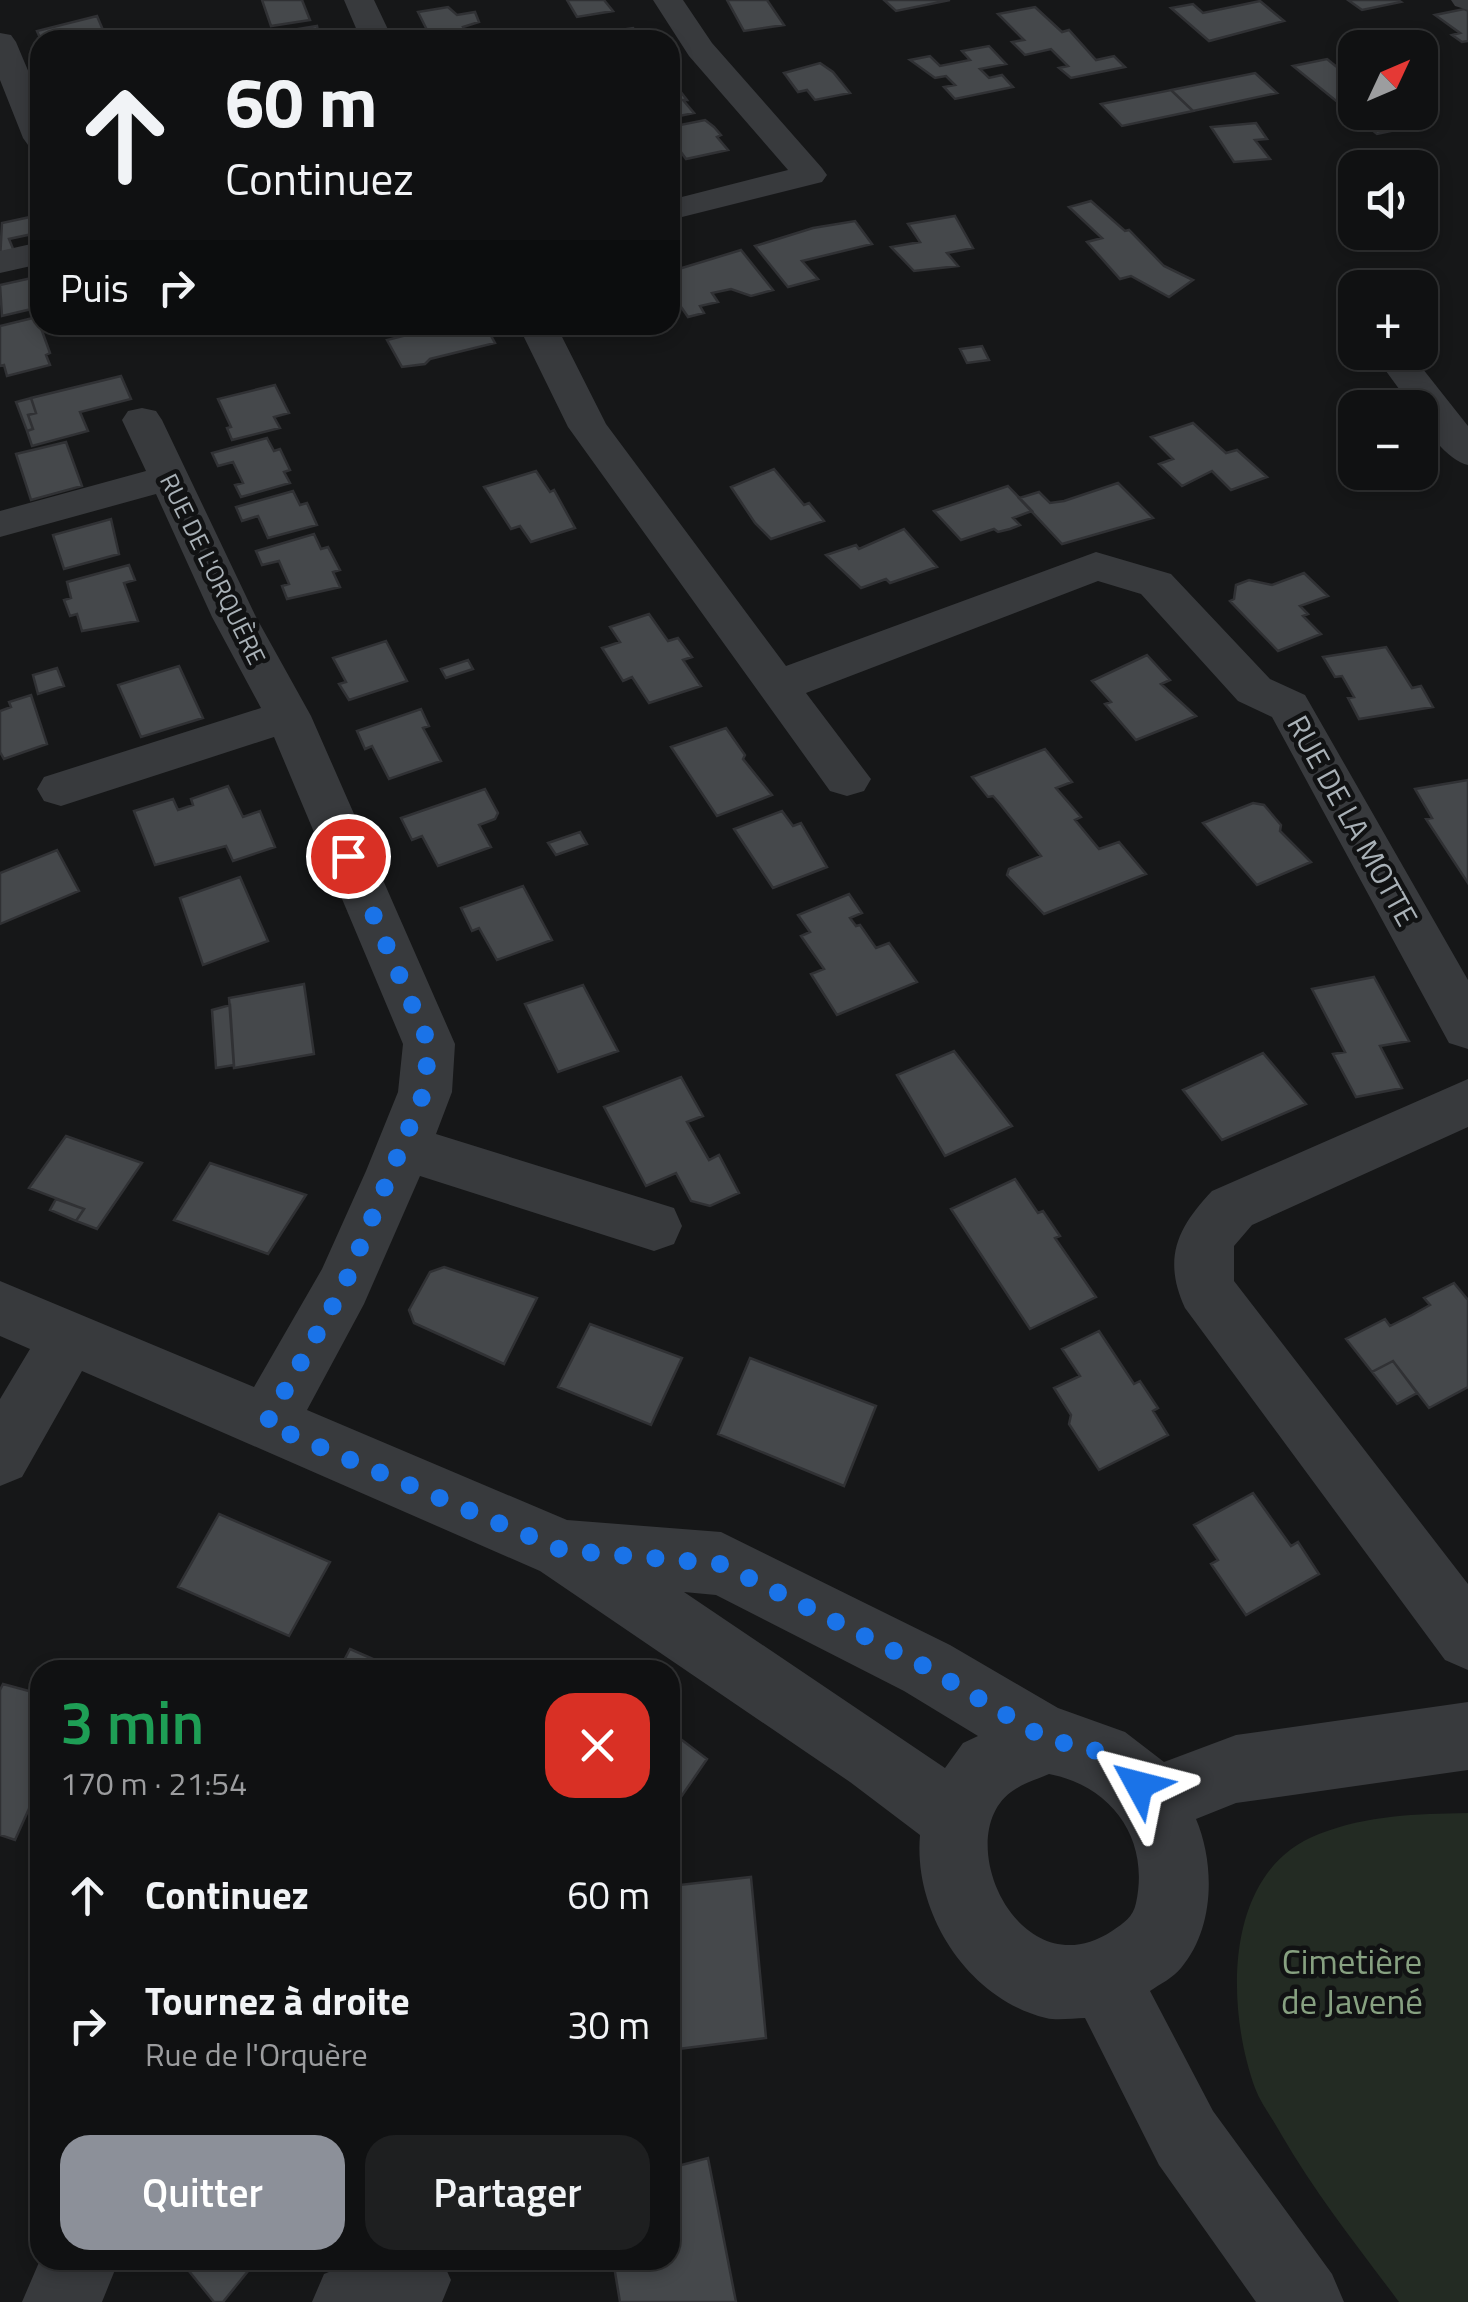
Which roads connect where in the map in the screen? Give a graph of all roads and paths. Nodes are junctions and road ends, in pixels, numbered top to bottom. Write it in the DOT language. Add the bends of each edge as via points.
graph roads {
  1 [pos="359,0"];
  2 [pos="668,0"];
  3 [pos="372,30"];
  4 [pos="0,42"];
  5 [pos="30,114"];
  6 [pos="680,208"];
  7 [pos="30,255"];
  8 [pos="0,262"];
  9 [pos="542,335"];
  10 [pos="1405,370"];
  11 [pos="142,420"];
  12 [pos="1468,453"];
  13 [pos="168,478"];
  14 [pos="0,524"];
  15 [pos="777,687"];
  16 [pos="288,716"];
  17 [pos="848,779"];
  18 [pos="61,790"];
  19 [pos="1468,1028"];
  20 [pos="1468,1102"];
  21 [pos="404,1147"];
  22 [pos="654,1226"];
  23 [pos="0,1308"];
  24 [pos="69,1338"];
  25 [pos="266,1424"];
  26 [pos="0,1456"];
  27 [pos="562,1550"];
  28 [pos="1468,1637"];
  29 [pos="1468,1736"];
  30 [pos="1048,1740"];
  31 [pos="1153,1801"];
  32 [pos="954,1818"];
  33 [pos="1105,1982"];
  34 [pos="76,2270"];
  35 [pos="62,2302"];
  36 [pos="1304,2302"];
  1 -- 3 [label="street"];
  2 -- 6 [label="street" via="700,49 810,176"];
  4 -- 5 [label="street"];
  7 -- 8 [label="street"];
  9 -- 15 [label="street" via="588,427"];
  10 -- 12 [label="street"];
  11 -- 13 [label="street, RUE DE L'ORQUÈRE"];
  13 -- 14 [label="street"];
  13 -- 16 [label="street, RUE DE L'ORQUÈRE"];
  15 -- 17 [label="street"];
  15 -- 19 [label="street, RUE DE LA MOTTE" via="1096,566 1156,584 1254,690 1289,706"];
  16 -- 18 [label="street"];
  16 -- 21 [label="street, RUE DE L'ORQUÈRE" via="429,1044 424,1092"];
  20 -- 28 [label="street" via="1232,1208 1205,1238 1205,1289"];
  21 -- 22 [label="street"];
  21 -- 25 [label="street, RUE DE L'ORQUÈRE" via="344,1286"];
  23 -- 24 [label="street"];
  24 -- 25 [label="street"];
  24 -- 26 [label="street"];
  25 -- 27 [label="street"];
  27 -- 30 [label="street" via="721,1564 928,1668"];
  27 -- 32 [label="street"];
  29 -- 31 [label="street" via="1236,1768"];
  30 -- 31 [label="street" via="1091,1748 1125,1769"];
  30 -- 32 [label="street" via="1017,1746 989,1762"];
  31 -- 33 [label="street" via="1170,1835 1176,1871 1172,1908 1158,1940"];
  32 -- 33 [label="street" via="950,1854 957,1893 974,1928 1033,1978 1069,1986"];
  33 -- 36 [label="street" via="1186,2138"];
  34 -- 35 [label="street"];
}
